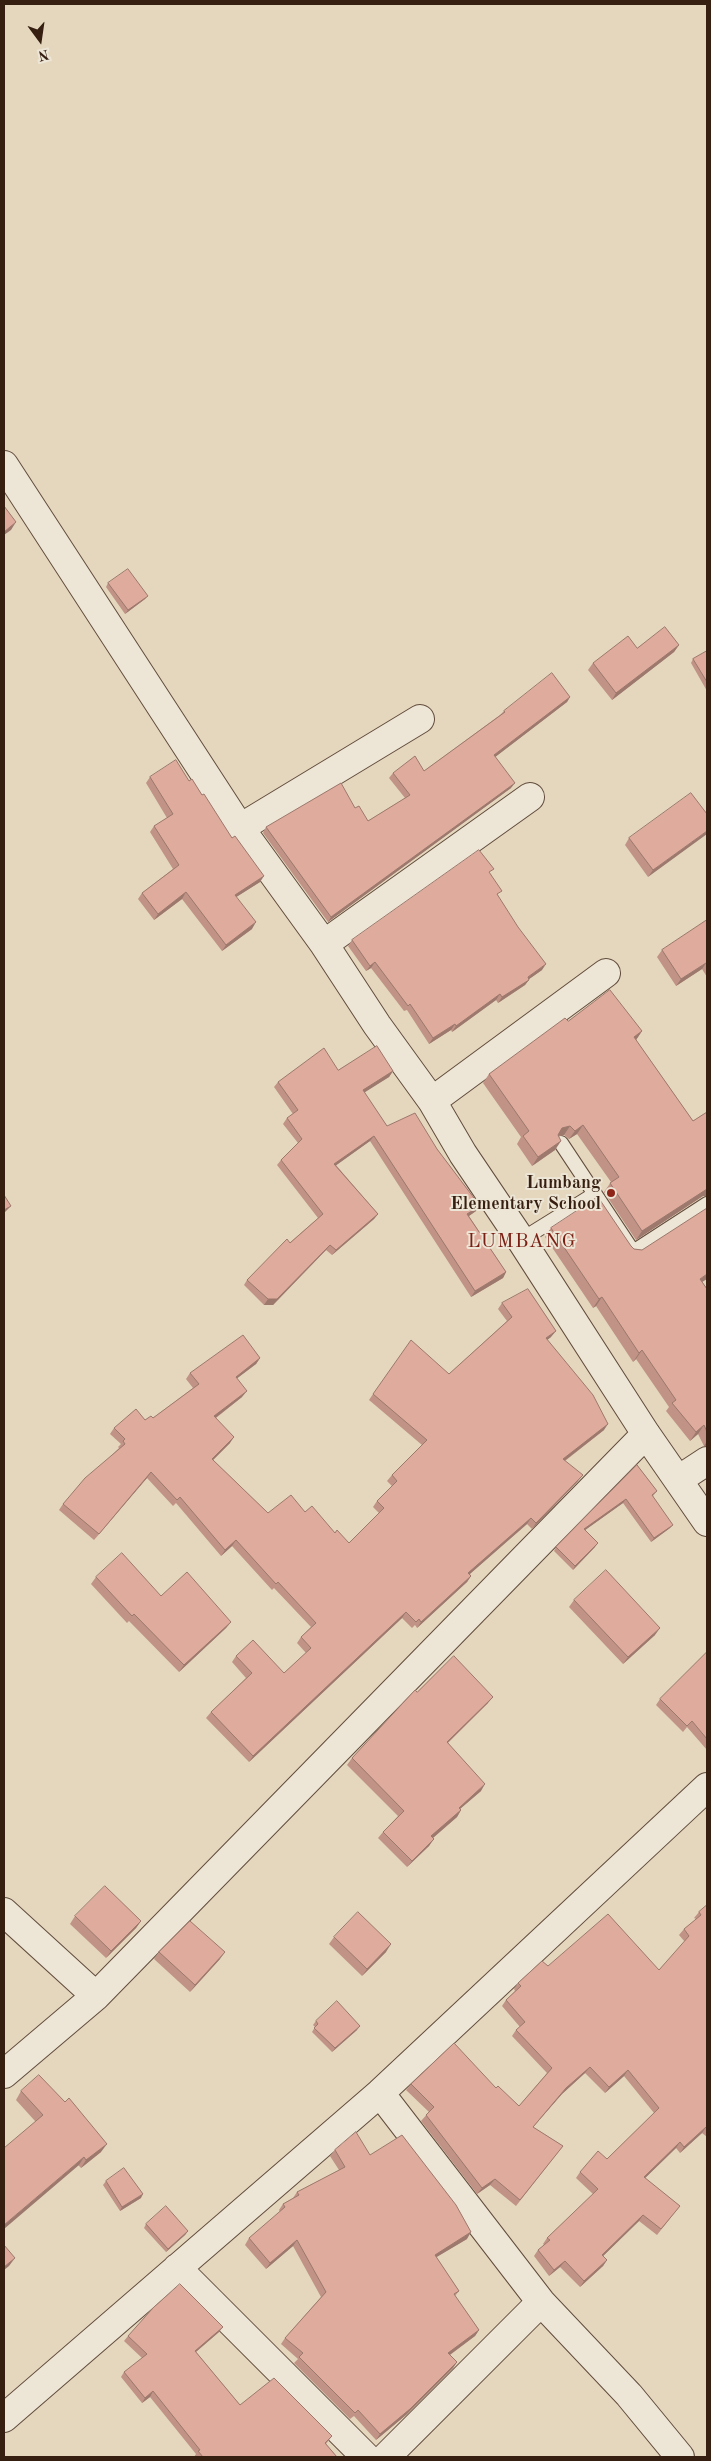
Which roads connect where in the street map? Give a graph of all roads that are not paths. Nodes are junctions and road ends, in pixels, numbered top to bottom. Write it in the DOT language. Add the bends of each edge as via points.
graph roads {
  1 [pos="4,465"];
  2 [pos="420,719"];
  3 [pos="530,797"];
  4 [pos="240,828"];
  5 [pos="324,944"];
  6 [pos="606,973"];
  7 [pos="432,1101"];
  8 [pos="561,1143"];
  9 [pos="595,1194"];
  10 [pos="707,1204"];
  11 [pos="521,1240"];
  12 [pos="646,1434"];
  13 [pos="707,1461"];
  14 [pos="678,1480"];
  15 [pos="707,1522"];
  16 [pos="707,1787"];
  17 [pos="4,1912"];
  18 [pos="96,1996"];
  19 [pos="4,2074"];
  20 [pos="380,2093"];
  21 [pos="177,2268"];
  22 [pos="541,2302"];
  23 [pos="4,2418"];
  24 [pos="366,2457"];
  25 [pos="386,2457"];
  26 [pos="680,2457"];
  1 -- 4 [label="street"];
  2 -- 4 [label="street"];
  3 -- 5 [label="street"];
  4 -- 5 [label="street"];
  5 -- 7 [label="street"];
  6 -- 7 [label="street"];
  7 -- 11 [label="street"];
  8 -- 9 [label="lane"];
  9 -- 10 [label="lane" via="634,1250"];
  9 -- 11 [label="lane"];
  11 -- 12 [label="street"];
  12 -- 14 [label="street"];
  12 -- 18 [label="street"];
  13 -- 14 [label="street"];
  14 -- 15 [label="street"];
  16 -- 20 [label="street"];
  17 -- 18 [label="street"];
  18 -- 19 [label="street"];
  20 -- 21 [label="street"];
  20 -- 22 [label="street"];
  21 -- 23 [label="street"];
  21 -- 24 [label="street"];
  22 -- 25 [label="street"];
  22 -- 26 [label="street" via="629,2395"];
}
